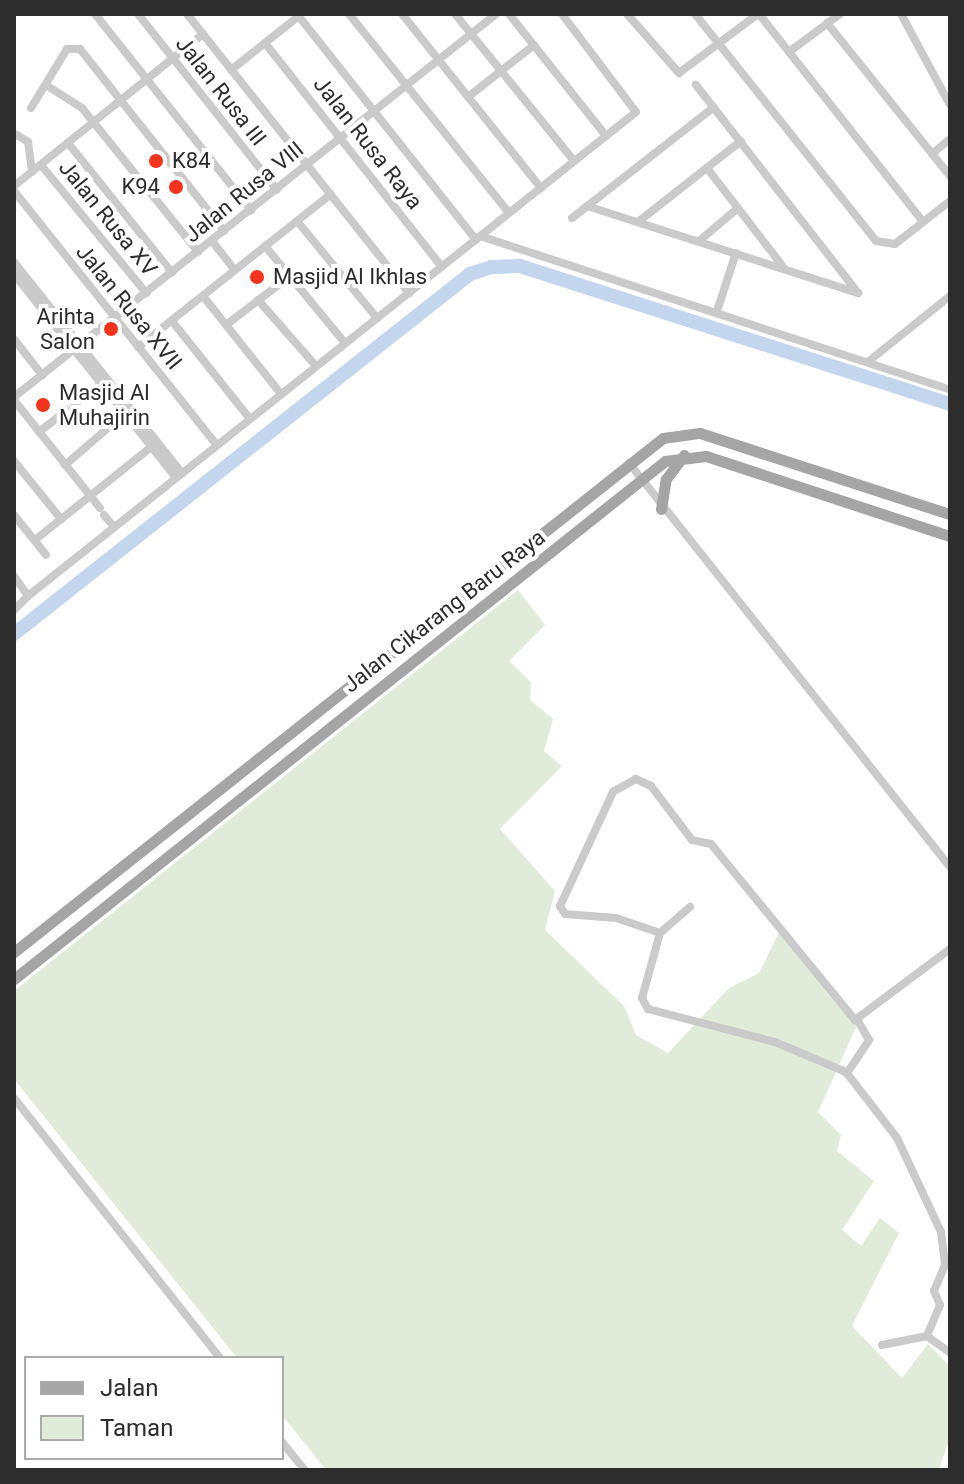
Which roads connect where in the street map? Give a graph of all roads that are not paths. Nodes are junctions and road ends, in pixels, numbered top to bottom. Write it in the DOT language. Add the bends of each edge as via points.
graph roads {
  1 [pos="95,14"];
  2 [pos="138,14"];
  3 [pos="187,14"];
  4 [pos="349,14"];
  5 [pos="402,14"];
  6 [pos="455,14"];
  7 [pos="496,14"];
  8 [pos="509,14"];
  9 [pos="562,14"];
  10 [pos="627,14"];
  11 [pos="695,14"];
  12 [pos="758,14"];
  13 [pos="840,14"];
  14 [pos="901,14"];
  15 [pos="298,15"];
  16 [pos="827,23"];
  17 [pos="471,33"];
  18 [pos="203,34"];
  19 [pos="265,43"];
  20 [pos="534,45"];
  21 [pos="719,45"];
  22 [pos="789,52"];
  23 [pos="173,58"];
  24 [pos="438,59"];
  25 [pos="231,70"];
  26 [pos="501,71"];
  27 [pos="147,79"];
  28 [pos="46,85"];
  29 [pos="696,85"];
  30 [pos="407,86"];
  31 [pos="468,97"];
  32 [pos="121,100"];
  33 [pos="950,105"];
  34 [pos="714,107"];
  35 [pos="31,108"];
  36 [pos="374,112"];
  37 [pos="94,122"];
  38 [pos="17,135"];
  39 [pos="606,136"];
  40 [pos="341,139"];
  41 [pos="950,139"];
  42 [pos="741,141"];
  43 [pos="68,143"];
  44 [pos="932,154"];
  45 [pos="574,161"];
  46 [pos="41,165"];
  47 [pos="308,165"];
  48 [pos="707,168"];
  49 [pos="32,172"];
  50 [pos="950,176"];
  51 [pos="541,188"];
  52 [pos="14,189"];
  53 [pos="277,190"];
  54 [pos="331,194"];
  55 [pos="950,201"];
  56 [pos="587,206"];
  57 [pos="738,208"];
  58 [pos="251,210"];
  59 [pos="509,213"];
  60 [pos="572,218"];
  61 [pos="297,221"];
  62 [pos="638,222"];
  63 [pos="923,222"];
  64 [pos="495,224"];
  65 [pos="224,231"];
  66 [pos="478,238"];
  67 [pos="212,241"];
  68 [pos="699,241"];
  69 [pos="504,243"];
  70 [pos="265,246"];
  71 [pos="198,252"];
  72 [pos="736,253"];
  73 [pos="14,262"];
  74 [pos="442,267"];
  75 [pos="784,268"];
  76 [pos="235,270"];
  77 [pos="172,273"];
  78 [pos="14,274"];
  79 [pos="290,276"];
  80 [pos="146,293"];
  81 [pos="409,293"];
  82 [pos="203,296"];
  83 [pos="950,296"];
  84 [pos="258,300"];
  85 [pos="717,311"];
  86 [pos="115,318"];
  87 [pos="377,318"];
  88 [pos="172,321"];
  89 [pos="226,325"];
  90 [pos="14,339"];
  91 [pos="345,343"];
  92 [pos="79,346"];
  93 [pos="138,347"];
  94 [pos="869,361"];
  95 [pos="316,366"];
  96 [pos="42,375"];
  97 [pos="102,383"];
  98 [pos="950,390"];
  99 [pos="281,394"];
  100 [pos="14,399"];
  101 [pos="125,413"];
  102 [pos="250,419"];
  103 [pos="39,432"];
  104 [pos="217,445"];
  105 [pos="151,447"];
  106 [pos="684,455"];
  107 [pos="14,461"];
  108 [pos="629,463"];
  109 [pos="65,465"];
  110 [pos="179,476"];
  111 [pos="642,480"];
  112 [pos="89,495"];
  113 [pos="661,509"];
  114 [pos="950,514"];
  115 [pos="14,515"];
  116 [pos="61,519"];
  117 [pos="114,527"];
  118 [pos="950,536"];
  119 [pos="35,540"];
  120 [pos="46,555"];
  121 [pos="14,576"];
  122 [pos="28,596"];
  123 [pos="14,610"];
  124 [pos="140,851"];
  125 [pos="154,866"];
  126 [pos="950,867"];
  127 [pos="690,907"];
  128 [pos="660,933"];
  129 [pos="950,949"];
  130 [pos="14,952"];
  131 [pos="14,979"];
  132 [pos="858,1021"];
  133 [pos="847,1073"];
  134 [pos="14,1098"];
  135 [pos="927,1336"];
  136 [pos="882,1345"];
  137 [pos="950,1353"];
  138 [pos="218,1356"];
  139 [pos="284,1444"];
  140 [pos="305,1470"];
  1 -- 27 [label="street"];
  2 -- 23 [label="street, Jalan Rusa III"];
  3 -- 18 [label="street"];
  4 -- 30 [label="street"];
  5 -- 24 [label="street"];
  6 -- 17 [label="street"];
  7 -- 17 [label="street, Jalan Rusa VIII"];
  8 -- 20 [label="street"];
  9 -- 39 [label="street" via="638,108"];
  10 -- 21 [label="street" via="676,73"];
  11 -- 21 [label="street"];
  12 -- 21 [label="street"];
  12 -- 22 [label="street"];
  13 -- 16 [label="street"];
  14 -- 33 [label="street"];
  15 -- 19 [label="street"];
  15 -- 36 [label="street"];
  16 -- 22 [label="street"];
  16 -- 44 [label="street"];
  17 -- 24 [label="street, Jalan Rusa VIII"];
  17 -- 26 [label="street"];
  18 -- 23 [label="street"];
  18 -- 25 [label="street"];
  19 -- 25 [label="street"];
  19 -- 40 [label="street, Jalan Rusa Raya"];
  20 -- 26 [label="street"];
  20 -- 39 [label="street"];
  21 -- 63 [label="street" via="876,241 895,244"];
  22 -- 63 [label="street"];
  23 -- 27 [label="street"];
  23 -- 53 [label="street, Jalan Rusa III"];
  24 -- 30 [label="street, Jalan Rusa VIII"];
  24 -- 31 [label="street"];
  25 -- 47 [label="street"];
  26 -- 31 [label="street"];
  26 -- 45 [label="street"];
  27 -- 32 [label="street"];
  27 -- 58 [label="street"];
  28 -- 32 [label="street" via="67,49 76,47"];
  28 -- 35 [label="street"];
  28 -- 37 [label="street"];
  29 -- 34 [label="street"];
  30 -- 36 [label="street, Jalan Rusa VIII"];
  30 -- 59 [label="street"];
  31 -- 51 [label="street"];
  32 -- 37 [label="street"];
  32 -- 65 [label="street"];
  34 -- 42 [label="street"];
  34 -- 56 [label="street"];
  36 -- 40 [label="street, Jalan Rusa VIII"];
  36 -- 66 [label="street"];
  37 -- 43 [label="street"];
  37 -- 71 [label="street"];
  38 -- 49 [label="street" via="28,142"];
  39 -- 45 [label="street"];
  40 -- 47 [label="street, Jalan Rusa VIII"];
  40 -- 74 [label="street, Jalan Rusa Raya"];
  41 -- 44 [label="street"];
  42 -- 48 [label="street"];
  42 -- 75 [label="street" via="858,291"];
  43 -- 46 [label="street"];
  43 -- 77 [label="street"];
  44 -- 50 [label="street"];
  45 -- 51 [label="street"];
  46 -- 49 [label="street"];
  46 -- 80 [label="street, Jalan Rusa XV"];
  47 -- 53 [label="street, Jalan Rusa VIII"];
  47 -- 54 [label="street"];
  48 -- 57 [label="street"];
  48 -- 62 [label="street"];
  49 -- 52 [label="street"];
  51 -- 59 [label="street"];
  52 -- 86 [label="street, Jalan Rusa XVII"];
  53 -- 58 [label="street, Jalan Rusa VIII"];
  54 -- 61 [label="street"];
  54 -- 81 [label="street"];
  55 -- 63 [label="street"];
  56 -- 60 [label="street"];
  56 -- 62 [label="street"];
  57 -- 68 [label="street"];
  57 -- 75 [label="street"];
  58 -- 65 [label="street, Jalan Rusa VIII"];
  59 -- 64 [label="street"];
  61 -- 70 [label="street"];
  61 -- 87 [label="street"];
  62 -- 68 [label="street"];
  64 -- 66 [label="street"];
  64 -- 69 [label="street"];
  65 -- 67 [label="street, Jalan Rusa VIII"];
  66 -- 69 [label="street"];
  66 -- 74 [label="street"];
  67 -- 71 [label="street, Jalan Rusa VIII"];
  67 -- 76 [label="street"];
  68 -- 72 [label="street"];
  69 -- 85 [label="street"];
  70 -- 76 [label="street"];
  70 -- 79 [label="street"];
  71 -- 77 [label="street, Jalan Rusa VIII"];
  72 -- 75 [label="street"];
  72 -- 85 [label="street"];
  73 -- 92 [label="street"];
  74 -- 81 [label="street"];
  76 -- 82 [label="street"];
  77 -- 80 [label="street, Jalan Rusa VIII"];
  78 -- 92 [label="street"];
  79 -- 84 [label="street"];
  79 -- 91 [label="street"];
  80 -- 86 [label="street, Jalan Rusa VIII"];
  81 -- 87 [label="street"];
  82 -- 88 [label="street"];
  82 -- 89 [label="street"];
  83 -- 94 [label="street"];
  84 -- 89 [label="street"];
  84 -- 95 [label="street"];
  85 -- 94 [label="street"];
  86 -- 92 [label="street, Jalan Rusa VIII"];
  86 -- 93 [label="street, Jalan Rusa XVII"];
  87 -- 91 [label="street"];
  88 -- 93 [label="street"];
  88 -- 102 [label="street"];
  89 -- 99 [label="street"];
  90 -- 96 [label="street"];
  91 -- 95 [label="street"];
  92 -- 96 [label="street, Jalan Rusa VIII"];
  92 -- 97 [label="street"];
  92 -- 110 [label="street"];
  93 -- 104 [label="street, Jalan Rusa XVII"];
  94 -- 98 [label="street"];
  95 -- 99 [label="street"];
  96 -- 100 [label="street, Jalan Rusa VIII"];
  97 -- 101 [label="street"];
  97 -- 103 [label="street"];
  99 -- 102 [label="street"];
  100 -- 103 [label="street"];
  101 -- 105 [label="street"];
  101 -- 109 [label="street"];
  102 -- 104 [label="street"];
  103 -- 109 [label="street"];
  104 -- 110 [label="street"];
  105 -- 110 [label="street"];
  105 -- 112 [label="street"];
  106 -- 111 [label="main road, Jalan Cikarang Baru Raya"];
  106 -- 113 [label="main road" via="666,479"];
  106 -- 118 [label="main road"];
  107 -- 116 [label="street"];
  108 -- 111 [label="street"];
  108 -- 114 [label="main road, Jalan Cikarang Baru Raya" via="663,438 700,433"];
  108 -- 124 [label="main road, Jalan Cikarang Baru Raya"];
  109 -- 112 [label="street"];
  110 -- 117 [label="street"];
  111 -- 113 [label="street"];
  111 -- 125 [label="main road, Jalan Cikarang Baru Raya"];
  112 -- 116 [label="street"];
  112 -- 117 [label="street"];
  113 -- 126 [label="street"];
  115 -- 119 [label="street"];
  116 -- 119 [label="street"];
  117 -- 122 [label="street"];
  119 -- 120 [label="street"];
  121 -- 122 [label="street"];
  122 -- 123 [label="street"];
  124 -- 125 [label="main road"];
  124 -- 130 [label="main road, Jalan Cikarang Baru Raya"];
  125 -- 131 [label="main road, Jalan Cikarang Baru Raya"];
  127 -- 128 [label="street"];
  128 -- 132 [label="street" via="560,909 613,792 629,779 651,786 692,840 711,844"];
  128 -- 133 [label="street" via="644,1007 775,1042"];
  129 -- 132 [label="street"];
  132 -- 133 [label="street" via="869,1040"];
  133 -- 135 [label="street" via="897,1138 941,1232 945,1265 934,1291 940,1305"];
  134 -- 138 [label="street"];
  135 -- 136 [label="street"];
  135 -- 137 [label="street"];
  139 -- 140 [label="street"];
}
